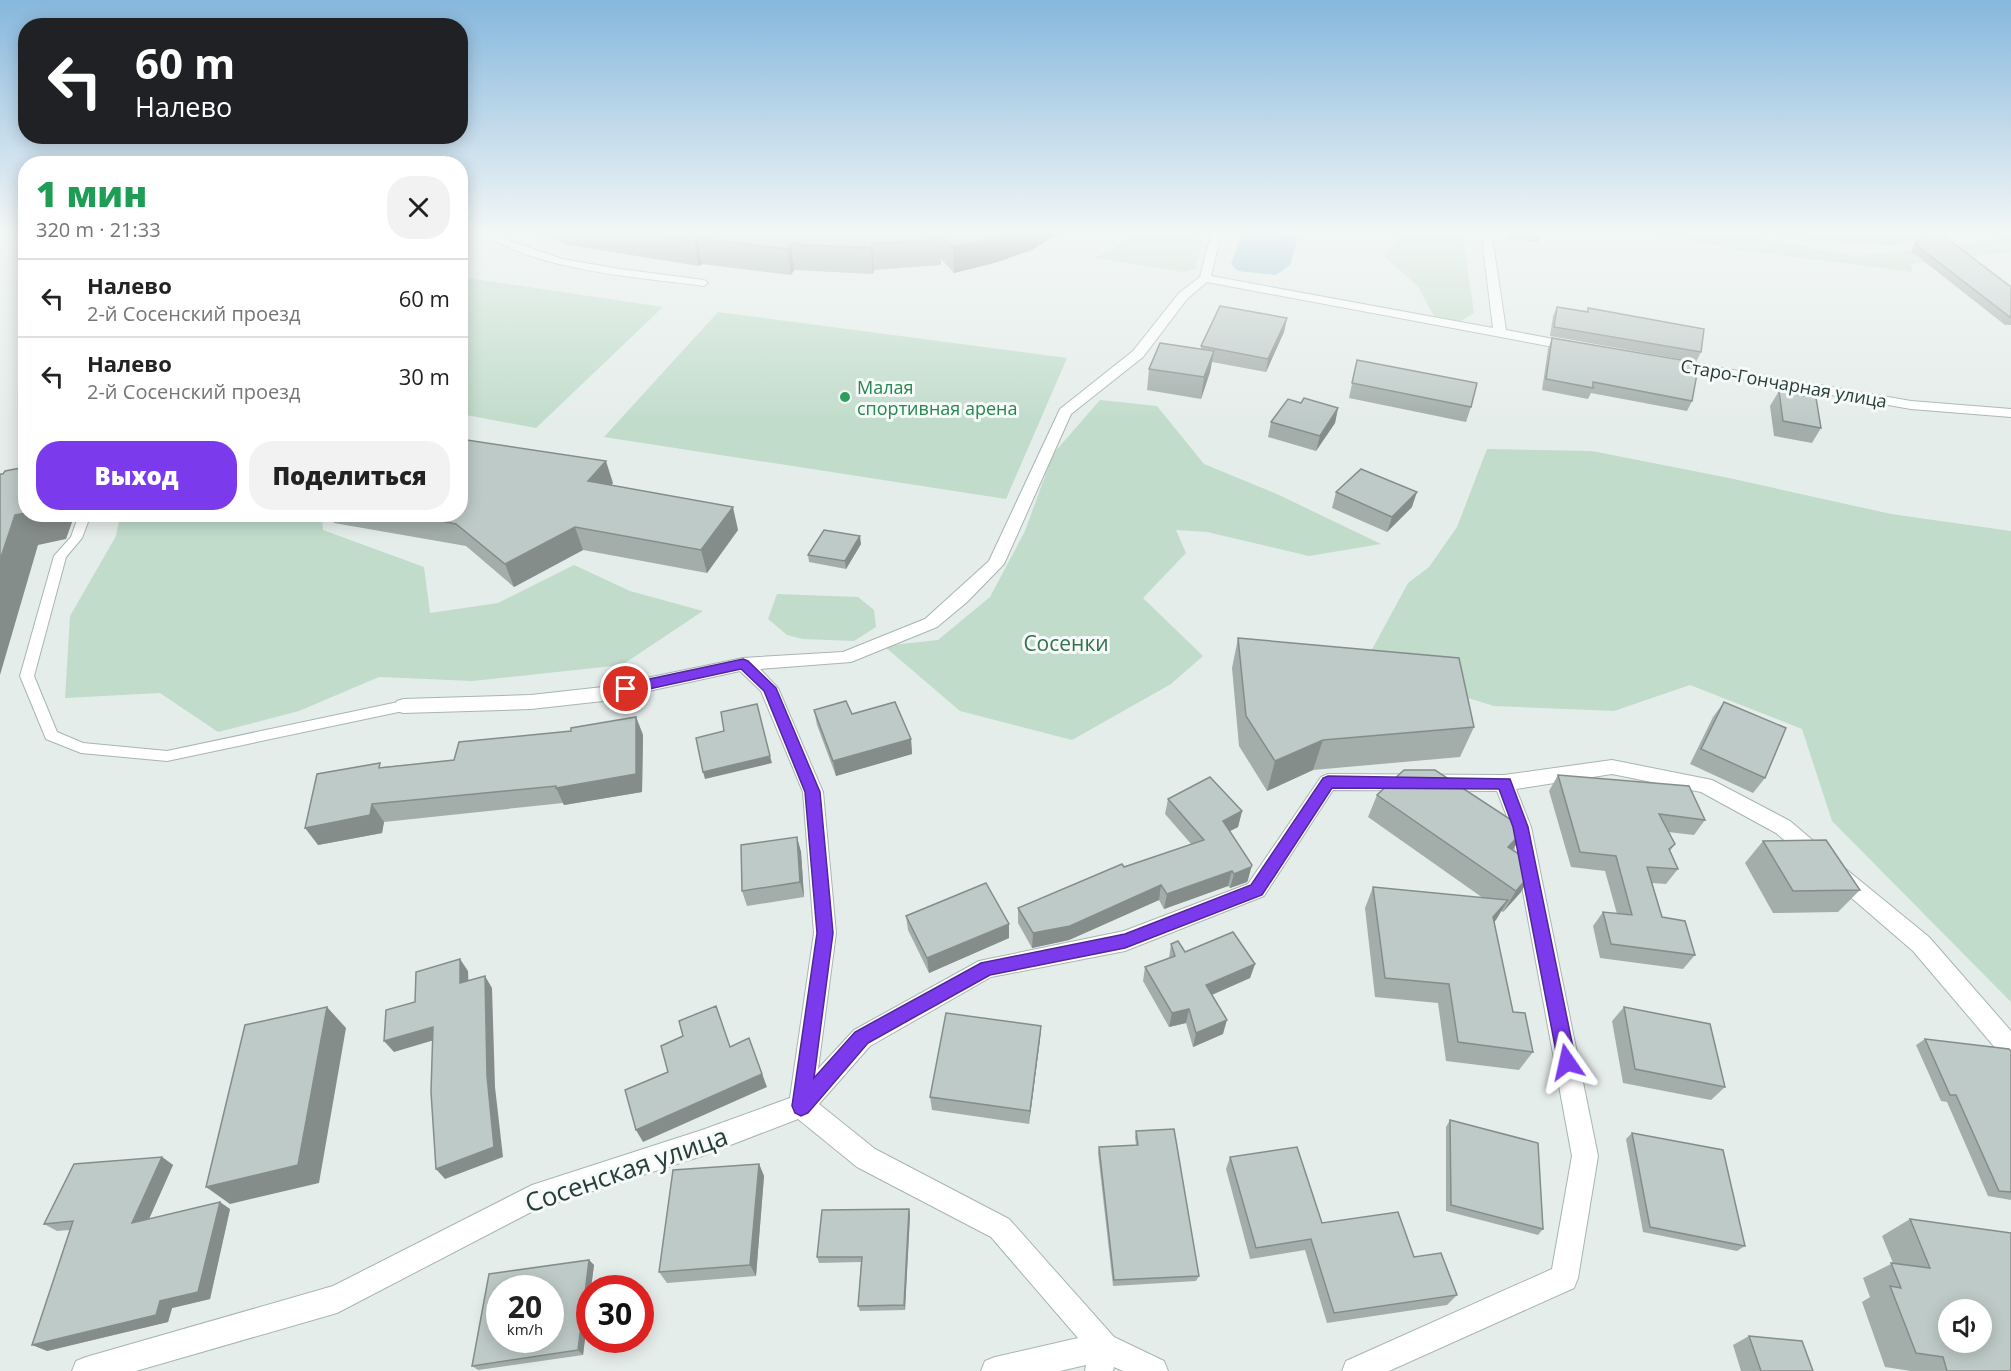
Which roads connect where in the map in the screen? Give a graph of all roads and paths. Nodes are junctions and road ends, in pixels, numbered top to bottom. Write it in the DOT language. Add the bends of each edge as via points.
graph roads {
  1 [pos="1185,294"];
  2 [pos="1289,294"];
  3 [pos="1495,294"];
  4 [pos="1500,334"];
  5 [pos="1594,350"];
  6 [pos="1664,362"];
  7 [pos="2011,413"];
  8 [pos="83,522"];
  9 [pos="743,664"];
  10 [pos="403,706"];
  11 [pos="1504,783"];
  12 [pos="2011,1049"];
  13 [pos="801,1106"];
  14 [pos="1101,1359"];
  15 [pos="86,1371"];
  16 [pos="995,1371"];
  17 [pos="1154,1371"];
  18 [pos="1356,1371"];
  1 -- 9 [label="street" via="1138,354 1065,412 996,564 931,623 845,658"];
  2 -- 4 [label="street"];
  3 -- 4 [label="street"];
  4 -- 5 [label="street"];
  6 -- 7 [label="street, Старо-Гончарная улица" via="1911,405"];
  8 -- 10 [label="lane" via="76,538 60,556 27,676 51,735 81,747 167,756"];
  9 -- 10 [label="street" via="603,694 531,702"];
  9 -- 13 [label="street" via="769,688 813,792 825,933"];
  11 -- 12 [label="street" via="1612,767 1705,784 1783,827 1921,944"];
  11 -- 13 [label="street" via="1328,782 1256,890 1125,941 987,968 862,1038"];
  11 -- 18 [label="street" via="1521,827 1585,1156 1563,1278"];
  13 -- 14 [label="street" via="866,1158 1000,1228"];
  13 -- 15 [label="street, Сосенская улица" via="532,1198 337,1299"];
  14 -- 16 [label="street"];
  14 -- 17 [label="street"];
}
